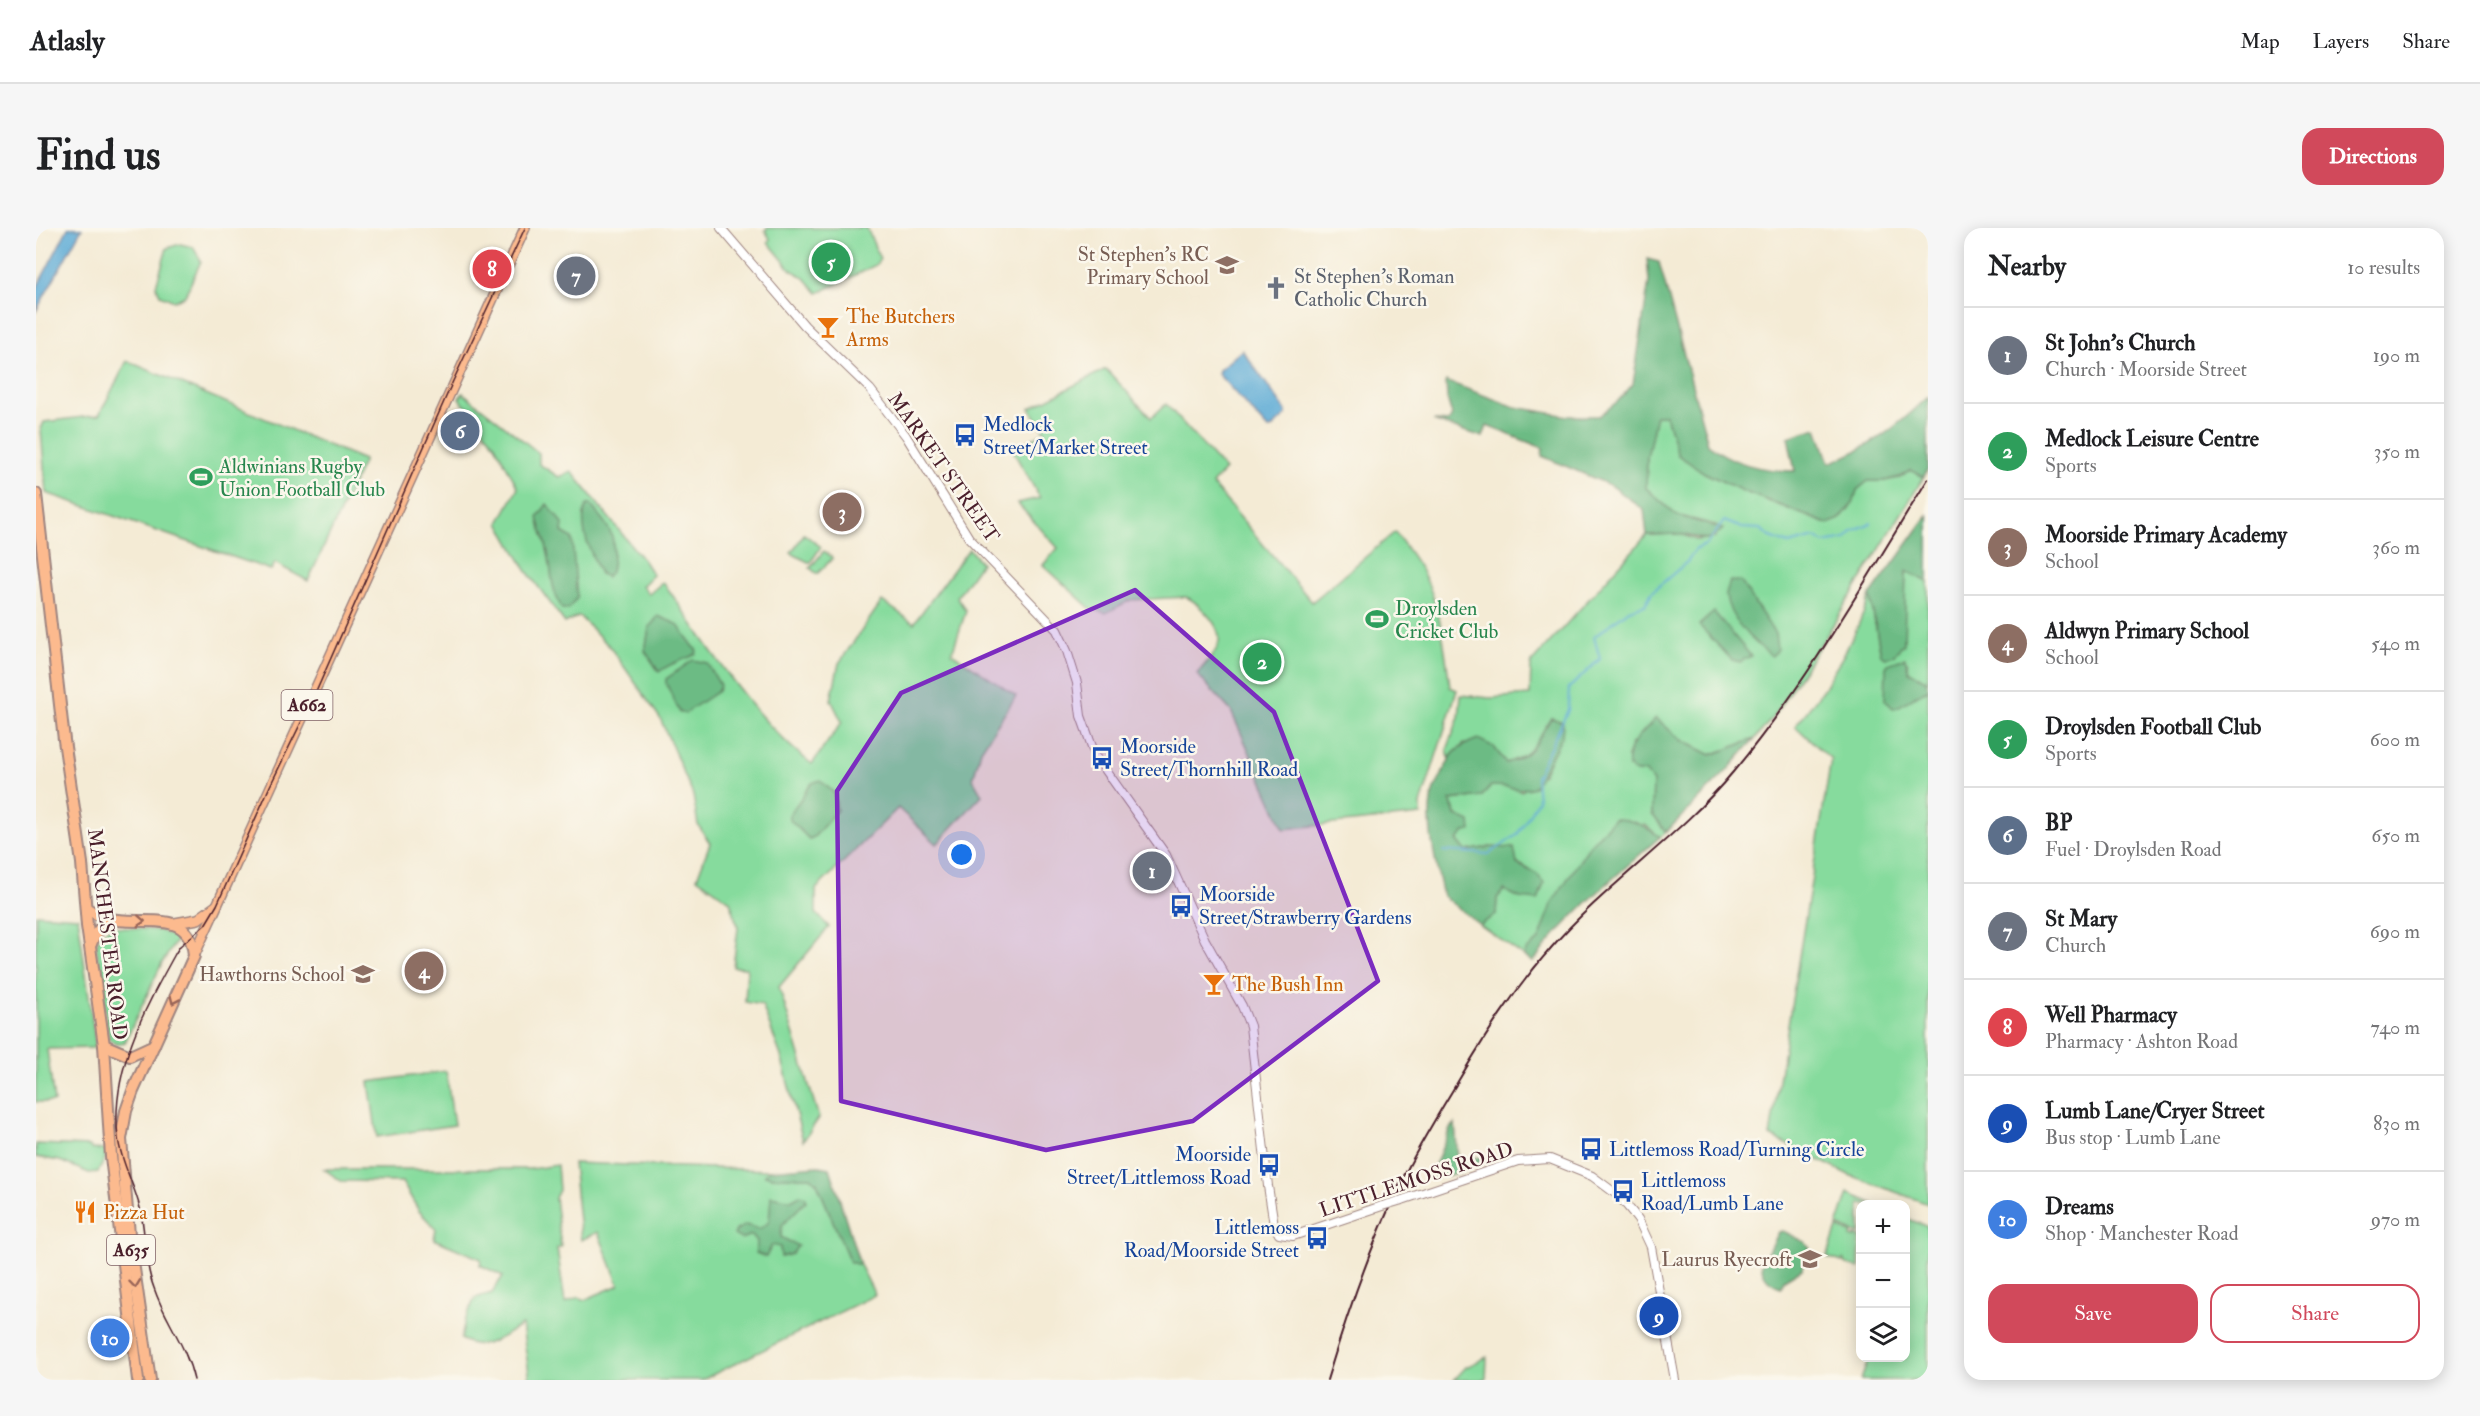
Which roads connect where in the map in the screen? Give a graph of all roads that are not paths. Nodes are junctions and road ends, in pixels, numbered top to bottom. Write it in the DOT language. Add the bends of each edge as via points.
graph roads {
  1 [pos="525,228"];
  2 [pos="531,228"];
  3 [pos="721,228"];
  4 [pos="461,365"];
  5 [pos="36,494"];
  6 [pos="217,905"];
  7 [pos="86,908"];
  8 [pos="108,919"];
  9 [pos="175,923"];
  10 [pos="209,924"];
  11 [pos="91,944"];
  12 [pos="194,956"];
  13 [pos="154,1045"];
  14 [pos="104,1046"];
  15 [pos="109,1099"];
  16 [pos="129,1100"];
  17 [pos="1279,1234"];
  18 [pos="138,1380"];
  19 [pos="150,1380"];
  20 [pos="1675,1380"];
  1 -- 4 [label="main road, A662"];
  2 -- 4 [label="main road, A662" via="480,338"];
  3 -- 17 [label="street, MARKET STREET" via="805,326 870,389 906,436 969,538 1057,630 1077,683 1081,716 1095,755 1166,855 1250,1026 1274,1225"];
  4 -- 6 [label="main road, A662"];
  5 -- 7 [label="highway, MANCHESTER ROAD / A635"];
  6 -- 9 [label="main road" via="198,919"];
  6 -- 10 [label="main road, A662"];
  7 -- 8 [label="highway"];
  7 -- 11 [label="highway, MANCHESTER ROAD / A635"];
  8 -- 9 [label="highway, one-way"];
  8 -- 11 [label="highway"];
  9 -- 12 [label="highway" via="190,937"];
  10 -- 12 [label="main road, A635"];
  11 -- 14 [label="highway, MANCHESTER ROAD / A635"];
  12 -- 13 [label="highway, A635, one-way"];
  13 -- 14 [label="highway" via="130,1056"];
  13 -- 16 [label="highway, A635"];
  14 -- 15 [label="highway, MANCHESTER ROAD / A635"];
  15 -- 16 [label="highway"];
  15 -- 18 [label="highway, MANCHESTER ROAD / A635" via="111,1157"];
  16 -- 19 [label="highway, A635, one-way" via="121,1152"];
  17 -- 20 [label="street, LITTLEMOSS ROAD, bridge" via="1293,1236 1518,1161 1550,1159 1592,1176 1619,1196 1638,1219 1651,1247"];
}
